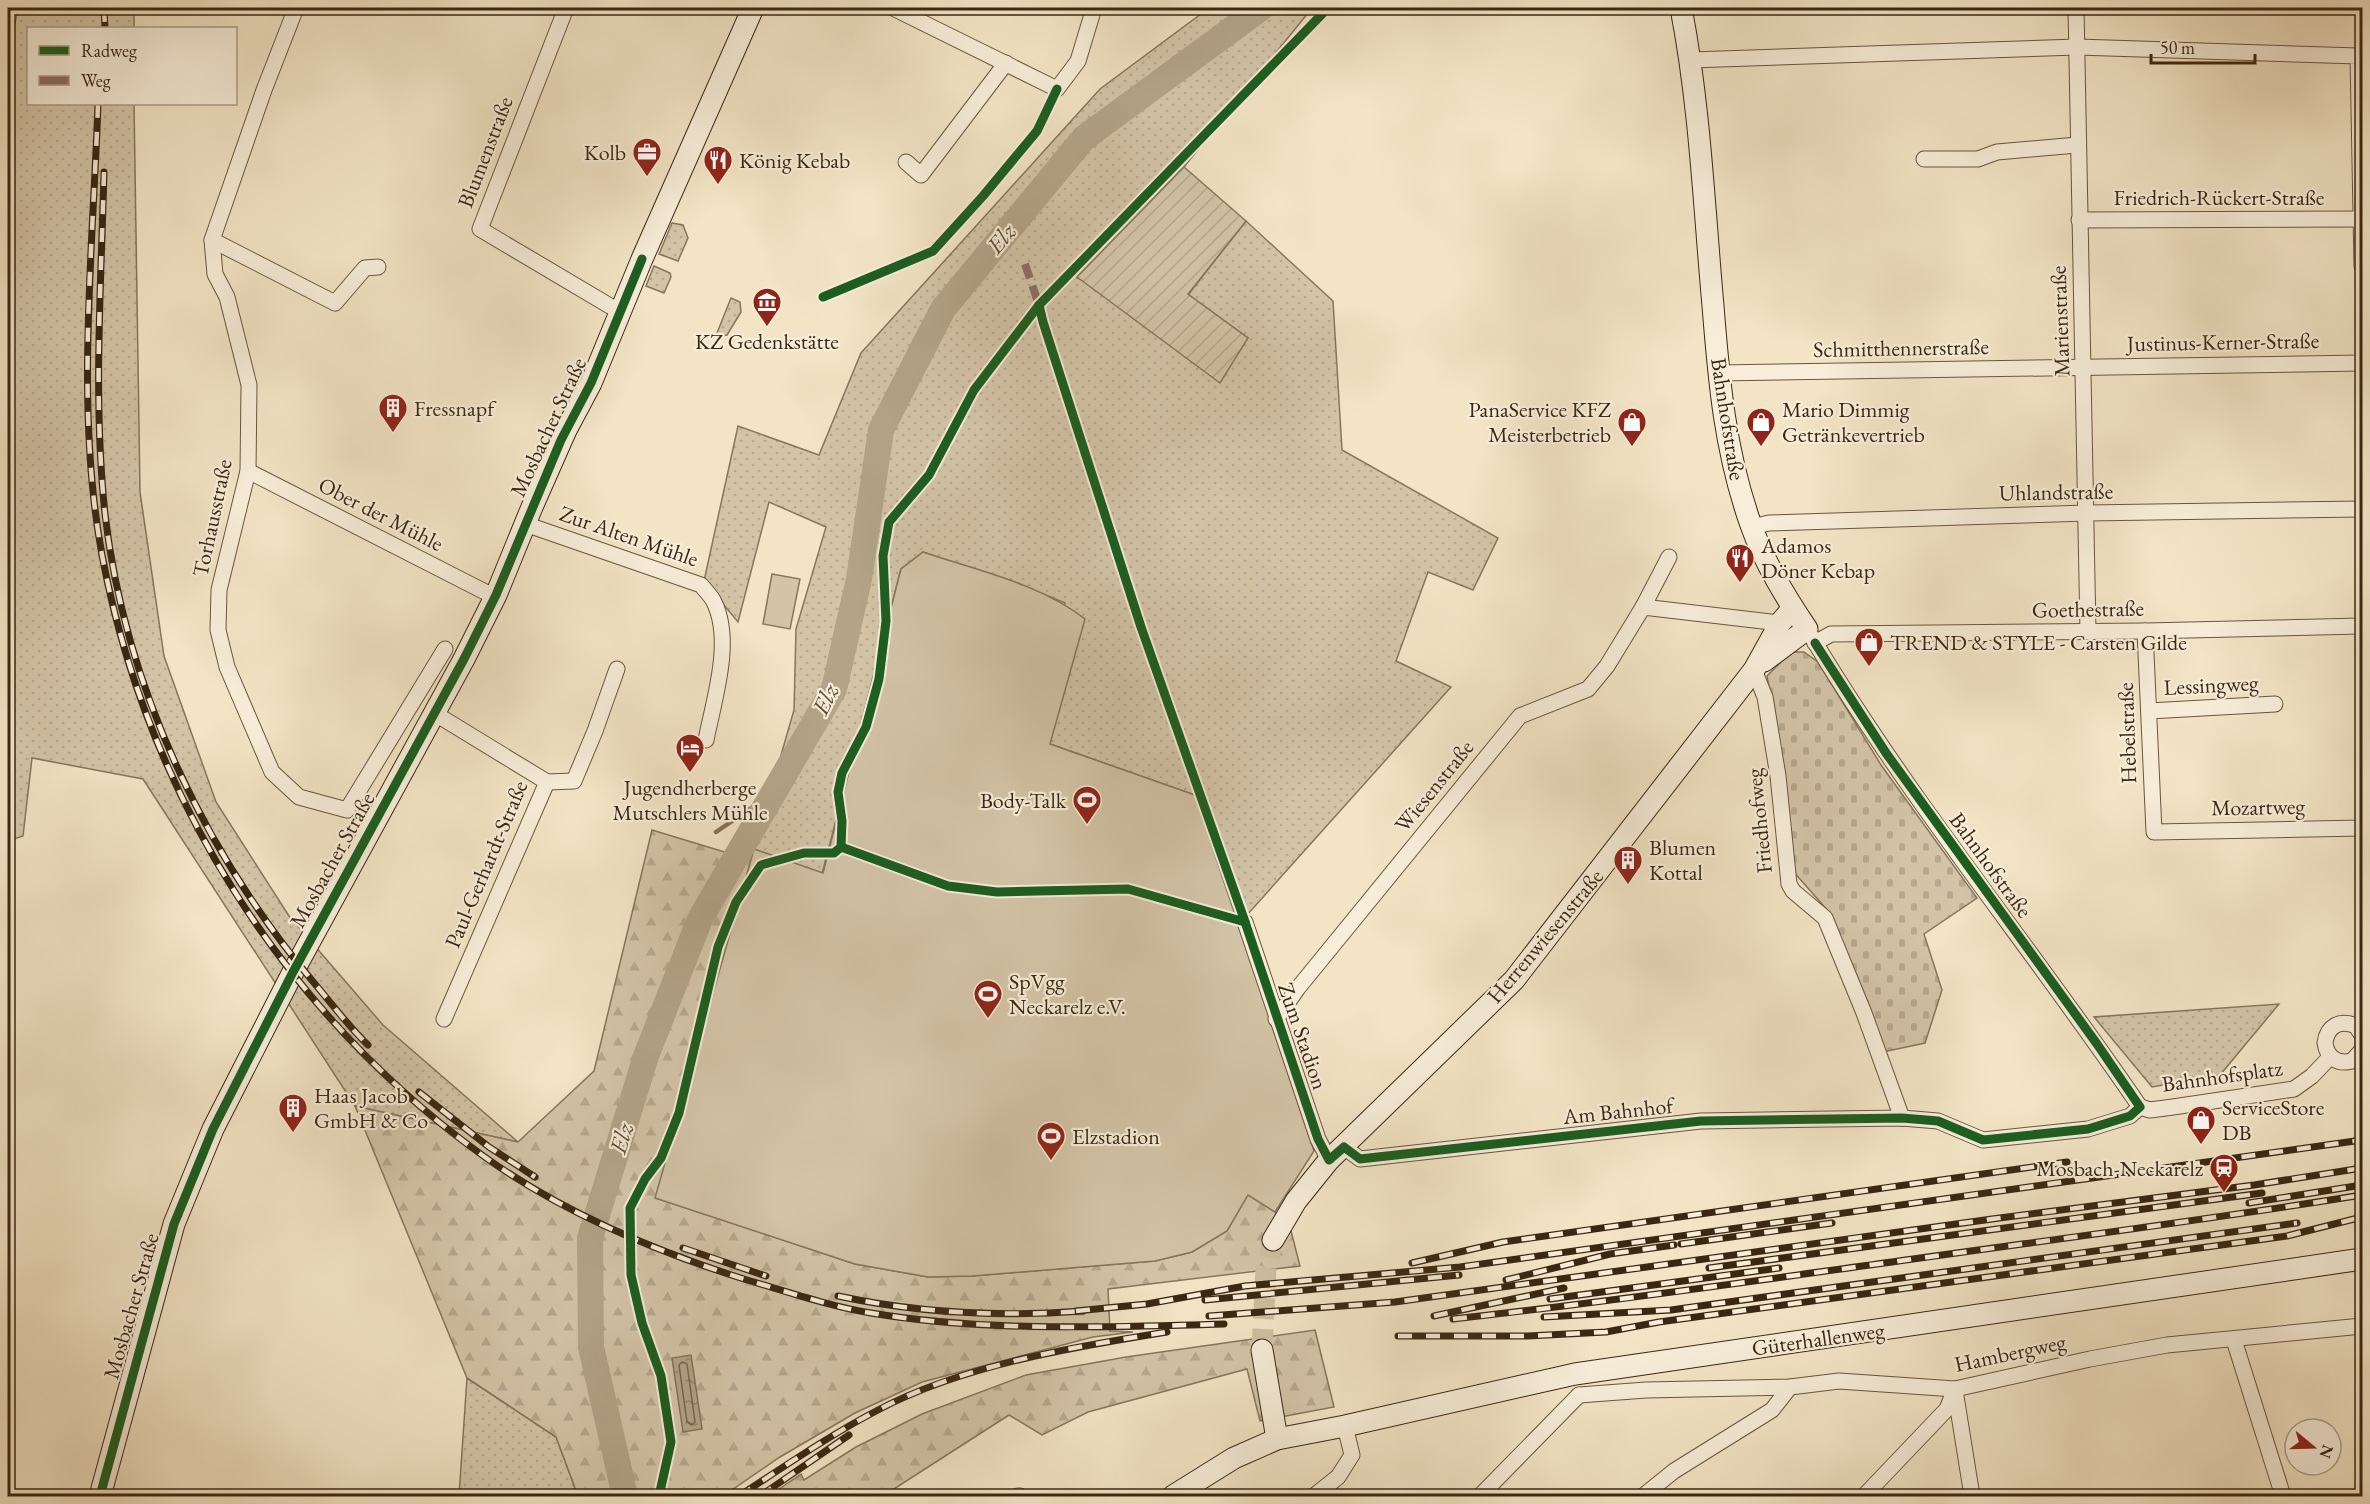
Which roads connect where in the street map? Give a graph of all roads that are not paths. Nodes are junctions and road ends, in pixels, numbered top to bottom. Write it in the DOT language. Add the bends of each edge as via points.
graph roads {
  1 [pos="9,8"];
  2 [pos="296,8"];
  3 [pos="566,8"];
  4 [pos="753,8"];
  5 [pos="893,8"];
  6 [pos="1094,8"];
  7 [pos="1681,8"];
  8 [pos="2076,8"];
  9 [pos="8,19"];
  10 [pos="2077,47"];
  11 [pos="1691,60"];
  12 [pos="1006,63"];
  13 [pos="2077,145"];
  14 [pos="1924,159"];
  15 [pos="906,162"];
  16 [pos="2360,219"];
  17 [pos="2079,220"];
  18 [pos="212,240"];
  19 [pos="2362,266"];
  20 [pos="378,267"];
  21 [pos="620,312"];
  22 [pos="2362,363"];
  23 [pos="2084,366"];
  24 [pos="1718,373"];
  25 [pos="248,471"];
  26 [pos="2362,509"];
  27 [pos="2086,513"];
  28 [pos="525,524"];
  29 [pos="1752,527"];
  30 [pos="1669,557"];
  31 [pos="495,597"];
  32 [pos="1643,607"];
  33 [pos="1787,616"];
  34 [pos="2362,626"];
  35 [pos="2145,631"];
  36 [pos="2088,632"];
  37 [pos="1811,636"];
  38 [pos="445,649"];
  39 [pos="617,669"];
  40 [pos="1754,670"];
  41 [pos="2275,704"];
  42 [pos="2149,711"];
  43 [pos="434,713"];
  44 [pos="706,740"];
  45 [pos="547,782"];
  46 [pos="2362,828"];
  47 [pos="2154,832"];
  48 [pos="1245,922"];
  49 [pos="444,1019"];
  50 [pos="1276,1019"];
  51 [pos="2361,1029"];
  52 [pos="2362,1050"];
  53 [pos="2330,1056"];
  54 [pos="2140,1107"];
  55 [pos="1902,1118"];
  56 [pos="1336,1154"];
  57 [pos="1274,1240"];
  58 [pos="2362,1259"];
  59 [pos="2362,1326"];
  60 [pos="2234,1340"];
  61 [pos="1262,1350"];
  62 [pos="1575,1374"];
  63 [pos="1790,1388"];
  64 [pos="1954,1389"];
  65 [pos="1579,1395"];
  66 [pos="1345,1426"];
  67 [pos="1277,1439"];
  68 [pos="98,1493"];
  69 [pos="1173,1497"];
  70 [pos="1314,1497"];
  71 [pos="1480,1497"];
  72 [pos="1643,1497"];
  73 [pos="1864,1497"];
  74 [pos="1972,1497"];
  75 [pos="2283,1497"];
  1 -- 9 [label="street"];
  2 -- 18 [label="street, Torhausstraße"];
  3 -- 21 [label="street, Blumenstraße" via="480,229"];
  4 -- 21 [label="street, Mosbacher Straße"];
  5 -- 12 [label="street"];
  6 -- 12 [label="street" via="1078,62 1058,89"];
  7 -- 11 [label="street, Bahnhofstraße"];
  8 -- 10 [label="street, Marienstraße"];
  10 -- 11 [label="street"];
  10 -- 13 [label="street, Marienstraße"];
  10 -- 16 [label="street" via="2358,56"];
  11 -- 24 [label="street, Bahnhofstraße"];
  12 -- 15 [label="street" via="921,175"];
  13 -- 14 [label="street" via="1997,152 1978,159"];
  13 -- 17 [label="street, Marienstraße"];
  16 -- 17 [label="street, Friedrich-Rückert-Straße"];
  16 -- 19 [label="street"];
  17 -- 23 [label="street, Marienstraße"];
  18 -- 20 [label="street" via="335,303 365,268"];
  18 -- 25 [label="street, Torhausstraße" via="215,274 226,297 249,385"];
  21 -- 28 [label="street, Mosbacher Straße"];
  22 -- 23 [label="street, Justinus-Kerner-Straße"];
  23 -- 24 [label="street, Schmitthennerstraße"];
  23 -- 27 [label="street, Marienstraße"];
  24 -- 29 [label="street, Bahnhofstraße" via="1730,455"];
  25 -- 31 [label="street, Ober der Mühle"];
  25 -- 38 [label="street, Torhausstraße" via="219,590 218,630 227,667 272,772 299,797 347,810"];
  26 -- 27 [label="street, Uhlandstraße"];
  27 -- 29 [label="street, Uhlandstraße" via="1769,523"];
  27 -- 36 [label="street, Marienstraße"];
  28 -- 31 [label="street, Mosbacher Straße"];
  28 -- 44 [label="street, Zur Alten Mühle" via="701,585 713,600 719,619 723,657"];
  29 -- 33 [label="street, Bahnhofstraße" via="1779,586"];
  30 -- 32 [label="street, Wiesenstraße"];
  31 -- 43 [label="street, Mosbacher Straße"];
  32 -- 33 [label="street"];
  32 -- 50 [label="street, Wiesenstraße" via="1588,689 1520,716"];
  33 -- 37 [label="street, Bahnhofstraße"];
  33 -- 40 [label="street, Herrenwiesenstraße"];
  34 -- 35 [label="street, Goethestraße"];
  35 -- 36 [label="street, Goethestraße"];
  35 -- 42 [label="street, Hebelstraße"];
  36 -- 37 [label="street, Goethestraße"];
  37 -- 40 [label="street, Herrenwiesenstraße" via="1785,644"];
  37 -- 54 [label="street, Bahnhofstraße" via="1886,753"];
  39 -- 45 [label="street" via="574,782"];
  40 -- 55 [label="street, Friedhofweg" via="1765,696 1789,884 1825,918"];
  40 -- 56 [label="street, Herrenwiesenstraße" via="1514,980"];
  41 -- 42 [label="street, Lessingweg"];
  42 -- 47 [label="street, Hebelstraße"];
  43 -- 45 [label="street, Paul-Gerhardt-Straße"];
  43 -- 68 [label="street, Mosbacher Straße" via="292,972 213,1129 174,1224"];
  45 -- 49 [label="street, Paul-Gerhardt-Straße"];
  46 -- 47 [label="street, Mozartweg"];
  48 -- 50 [label="street, Zum Stadion"];
  50 -- 56 [label="street, Zum Stadion" via="1318,1139"];
  51 -- 53 [label="street" via="2345,1023 2330,1029 2325,1043"];
  52 -- 53 [label="street" via="2347,1062"];
  53 -- 54 [label="street, Bahnhofsplatz" via="2294,1089 2150,1110"];
  54 -- 55 [label="street, Bahnhofsplatz" via="2130,1116 2088,1129 1983,1140 1938,1120"];
  55 -- 56 [label="street, Am Bahnhof" via="1701,1121 1360,1159"];
  56 -- 57 [label="street, Herrenwiesenstraße" via="1296,1201"];
  58 -- 62 [label="street, Güterhallenweg"];
  59 -- 60 [label="street, Hambergweg"];
  60 -- 64 [label="street, Hambergweg" via="2167,1345"];
  60 -- 75 [label="street"];
  61 -- 67 [label="street"];
  62 -- 65 [label="street"];
  62 -- 66 [label="street, Güterhallenweg"];
  63 -- 64 [label="street, Hambergweg" via="1839,1381"];
  63 -- 65 [label="street, Hambergweg"];
  63 -- 72 [label="street" via="1772,1410 1674,1471"];
  64 -- 73 [label="street" via="1947,1409"];
  64 -- 74 [label="street"];
  65 -- 71 [label="street"];
  66 -- 67 [label="street, Güterhallenweg"];
  66 -- 70 [label="street" via="1352,1455 1338,1477"];
  67 -- 69 [label="street" via="1234,1458"];
}
